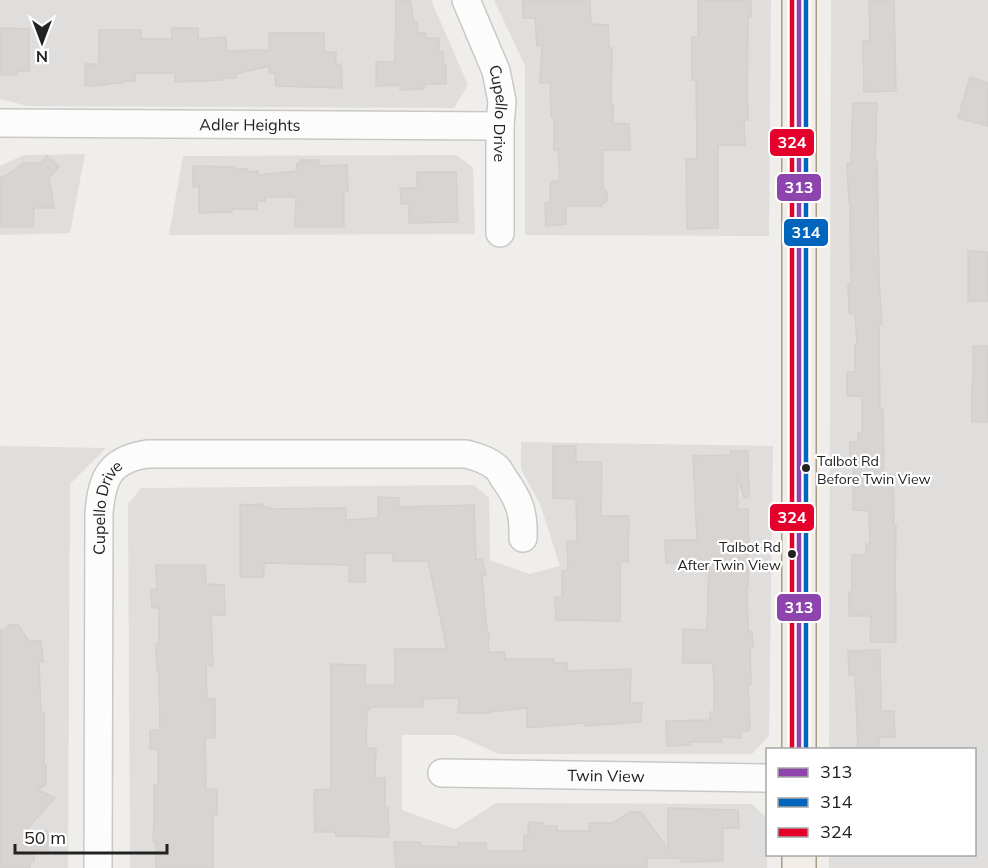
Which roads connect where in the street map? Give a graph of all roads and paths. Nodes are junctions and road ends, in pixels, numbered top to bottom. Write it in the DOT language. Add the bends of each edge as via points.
graph roads {
  1 [pos="466,0"];
  2 [pos="800,0"];
  3 [pos="0,123"];
  4 [pos="500,126"];
  5 [pos="500,233"];
  6 [pos="523,538"];
  7 [pos="799,748"];
  8 [pos="442,774"];
  9 [pos="766,778"];
  10 [pos="98,868"];
  1 -- 4 [label="street, Cupello Drive" via="496,71 502,101"];
  2 -- 7 [label="main road"];
  3 -- 4 [label="street, Adler Heights"];
  4 -- 5 [label="street, Cupello Drive"];
  6 -- 10 [label="street, Cupello Drive" via="524,521 514,493 496,467 466,454 147,454 120,463 102,486 99,513"];
  8 -- 9 [label="street, Twin View"];
}
